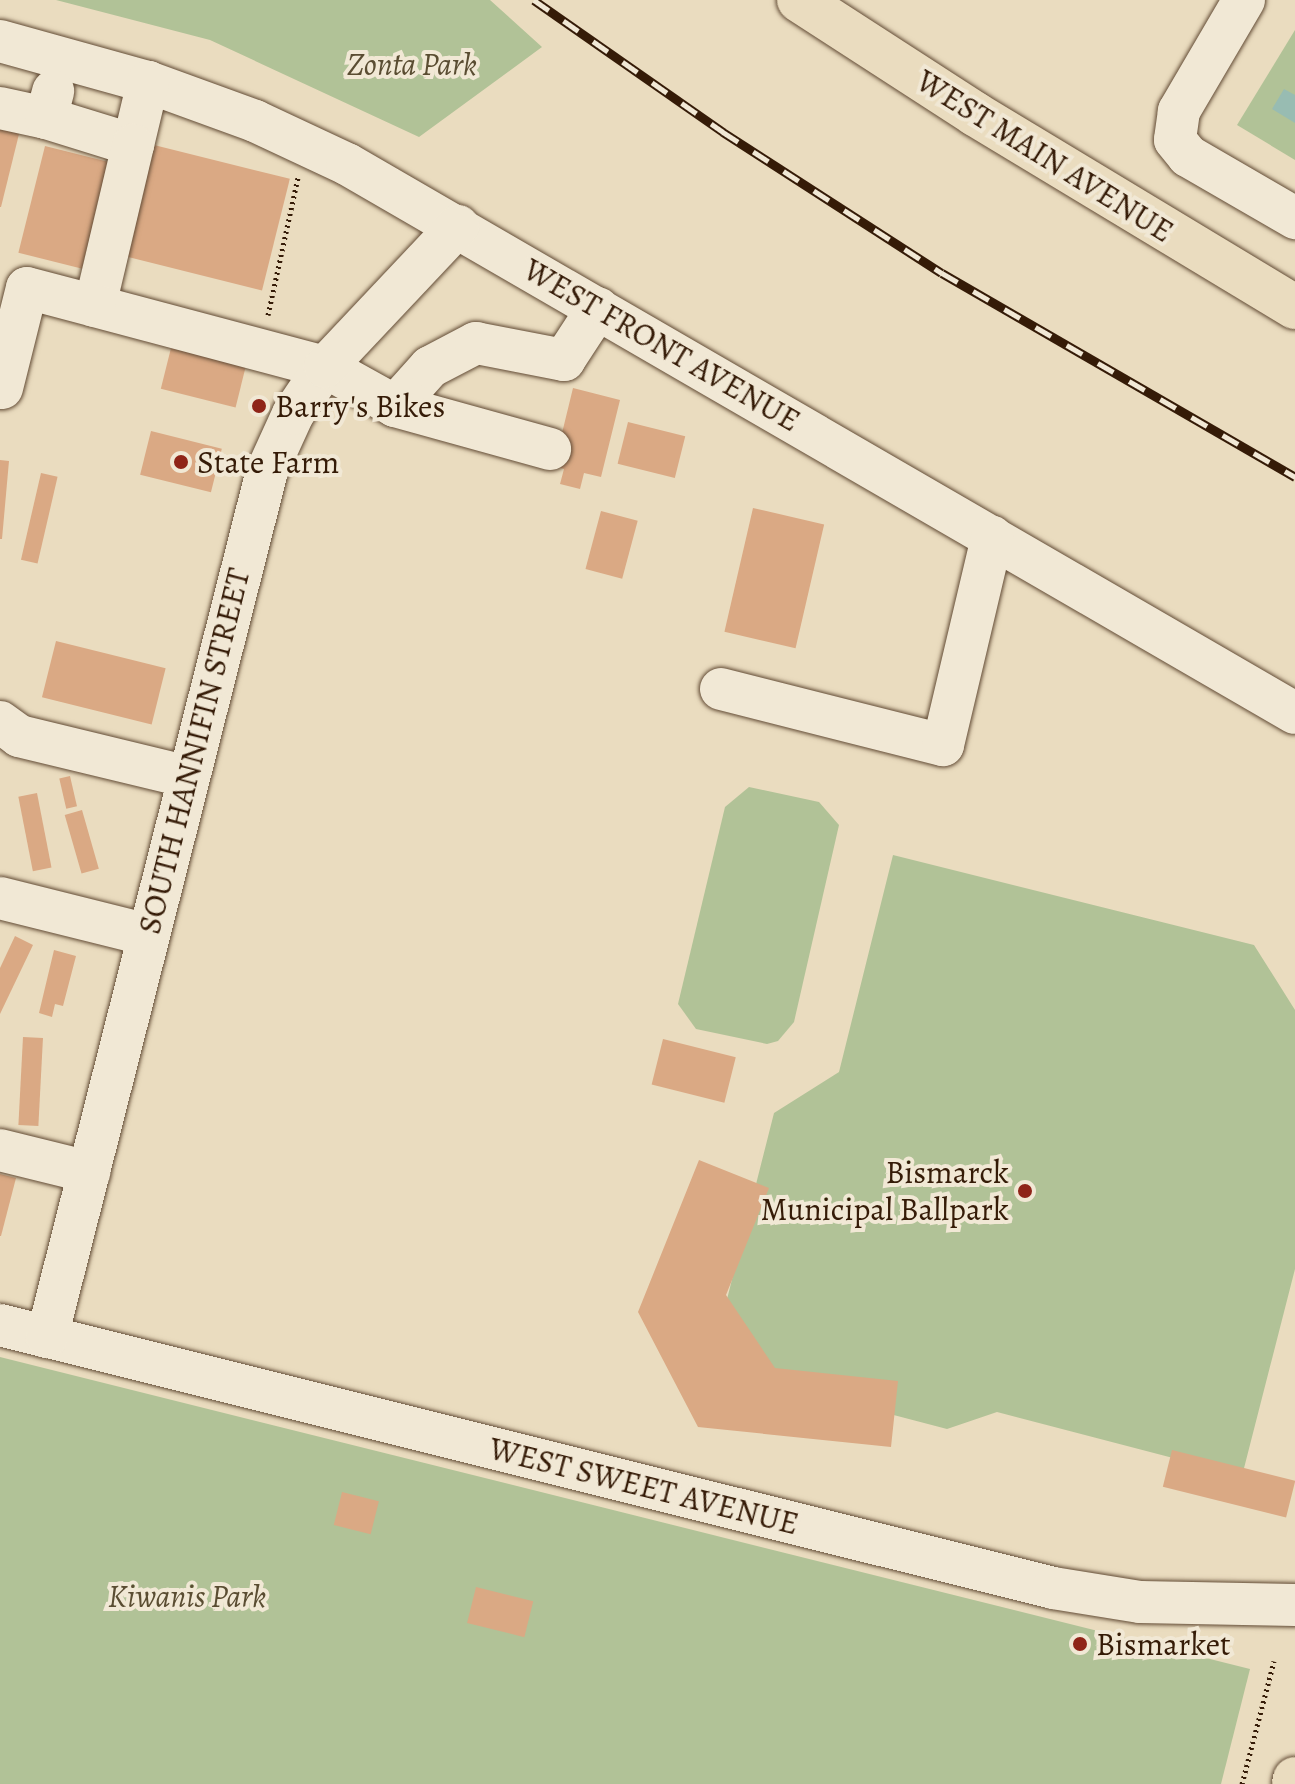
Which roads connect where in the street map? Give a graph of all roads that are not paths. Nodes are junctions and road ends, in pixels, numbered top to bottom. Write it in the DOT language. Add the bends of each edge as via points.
graph roads {
  1 [pos="799,0"];
  2 [pos="1244,0"];
  3 [pos="0,41"];
  4 [pos="63,58"];
  5 [pos="148,82"];
  6 [pos="0,108"];
  7 [pos="46,118"];
  8 [pos="133,145"];
  9 [pos="1295,218"];
  10 [pos="458,226"];
  11 [pos="95,306"];
  12 [pos="1295,307"];
  13 [pos="598,308"];
  14 [pos="325,367"];
  15 [pos="2,388"];
  16 [pos="395,406"];
  17 [pos="550,449"];
  18 [pos="992,537"];
  19 [pos="721,689"];
  20 [pos="1295,713"];
  21 [pos="0,722"];
  22 [pos="188,777"];
  23 [pos="0,898"];
  24 [pos="148,935"];
  25 [pos="0,1150"];
  26 [pos="89,1172"];
  27 [pos="0,1325"];
  28 [pos="47,1337"];
  29 [pos="1295,1605"];
  1 -- 12 [label="main road, WEST MAIN AVENUE" via="988,123"];
  2 -- 9 [label="street" via="1179,111 1175,140 1188,156"];
  3 -- 4 [label="street, WEST FRONT AVENUE"];
  4 -- 5 [label="street, WEST FRONT AVENUE"];
  4 -- 7 [label="street"];
  5 -- 8 [label="street"];
  5 -- 10 [label="street, WEST FRONT AVENUE" via="311,146"];
  6 -- 7 [label="street"];
  7 -- 8 [label="street"];
  8 -- 11 [label="street"];
  10 -- 13 [label="street, WEST FRONT AVENUE"];
  10 -- 14 [label="street, SOUTH HANNIFIN STREET"];
  11 -- 14 [label="street"];
  11 -- 15 [label="street" via="27,288"];
  13 -- 16 [label="street" via="564,360 476,343 430,367"];
  13 -- 18 [label="street, WEST FRONT AVENUE"];
  14 -- 16 [label="street"];
  14 -- 22 [label="street, SOUTH HANNIFIN STREET" via="293,414 267,471"];
  16 -- 17 [label="street"];
  18 -- 19 [label="street" via="943,745"];
  18 -- 20 [label="street, WEST FRONT AVENUE"];
  21 -- 22 [label="street" via="19,736"];
  22 -- 24 [label="street, SOUTH HANNIFIN STREET"];
  23 -- 24 [label="street"];
  24 -- 26 [label="street, SOUTH HANNIFIN STREET"];
  25 -- 26 [label="street"];
  26 -- 28 [label="street, SOUTH HANNIFIN STREET"];
  27 -- 28 [label="street, WEST SWEET AVENUE"];
  28 -- 29 [label="street, WEST SWEET AVENUE" via="1053,1588 1140,1602"];
}
